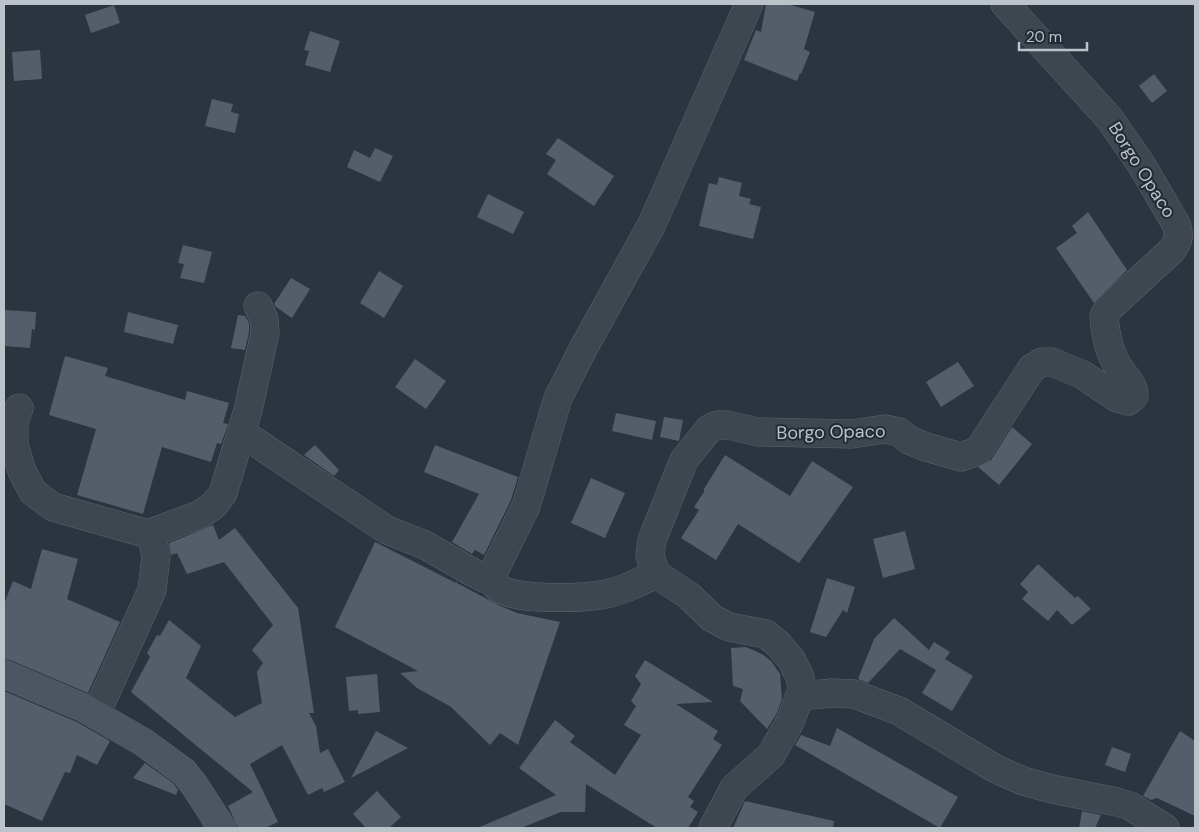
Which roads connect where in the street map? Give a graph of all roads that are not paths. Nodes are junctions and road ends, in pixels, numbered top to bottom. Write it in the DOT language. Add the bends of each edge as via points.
graph roads {
  1 [pos="749,4"];
  2 [pos="1006,4"];
  3 [pos="258,306"];
  4 [pos="19,408"];
  5 [pos="242,433"];
  6 [pos="148,534"];
  7 [pos="656,574"];
  8 [pos="492,579"];
  9 [pos="4,674"];
  10 [pos="800,696"];
  11 [pos="96,714"];
  12 [pos="222,828"];
  13 [pos="713,828"];
  14 [pos="1165,828"];
  1 -- 8 [label="street" via="652,224 558,398 526,506"];
  2 -- 7 [label="street, Borgo Opaco" via="1109,118 1141,164 1179,233 1178,242 1172,250 1108,308 1104,316 1116,365 1134,388 1134,396 1128,401 1117,398 1083,375 1052,362 1042,362 1032,368 978,451 961,457 926,447 899,432 885,429 852,434 758,432 717,425 709,429 684,460 652,540 650,556"];
  3 -- 5 [label="street" via="264,319 265,333"];
  4 -- 6 [label="street" via="14,423 14,445 33,492 53,507"];
  5 -- 6 [label="street" via="228,481 214,505 201,514"];
  5 -- 8 [label="street" via="386,530 425,545 470,571"];
  6 -- 11 [label="street" via="156,556 152,590"];
  7 -- 8 [label="street" via="606,594 575,597 531,597 509,593 497,587"];
  7 -- 10 [label="street" via="712,618 729,627 766,634 778,644 800,677"];
  9 -- 11 [label="main road"];
  10 -- 13 [label="street" via="771,755 734,788"];
  10 -- 14 [label="street" via="854,694 899,712 996,769 1023,781 1130,806"];
  11 -- 12 [label="main road" via="184,772"];
}
